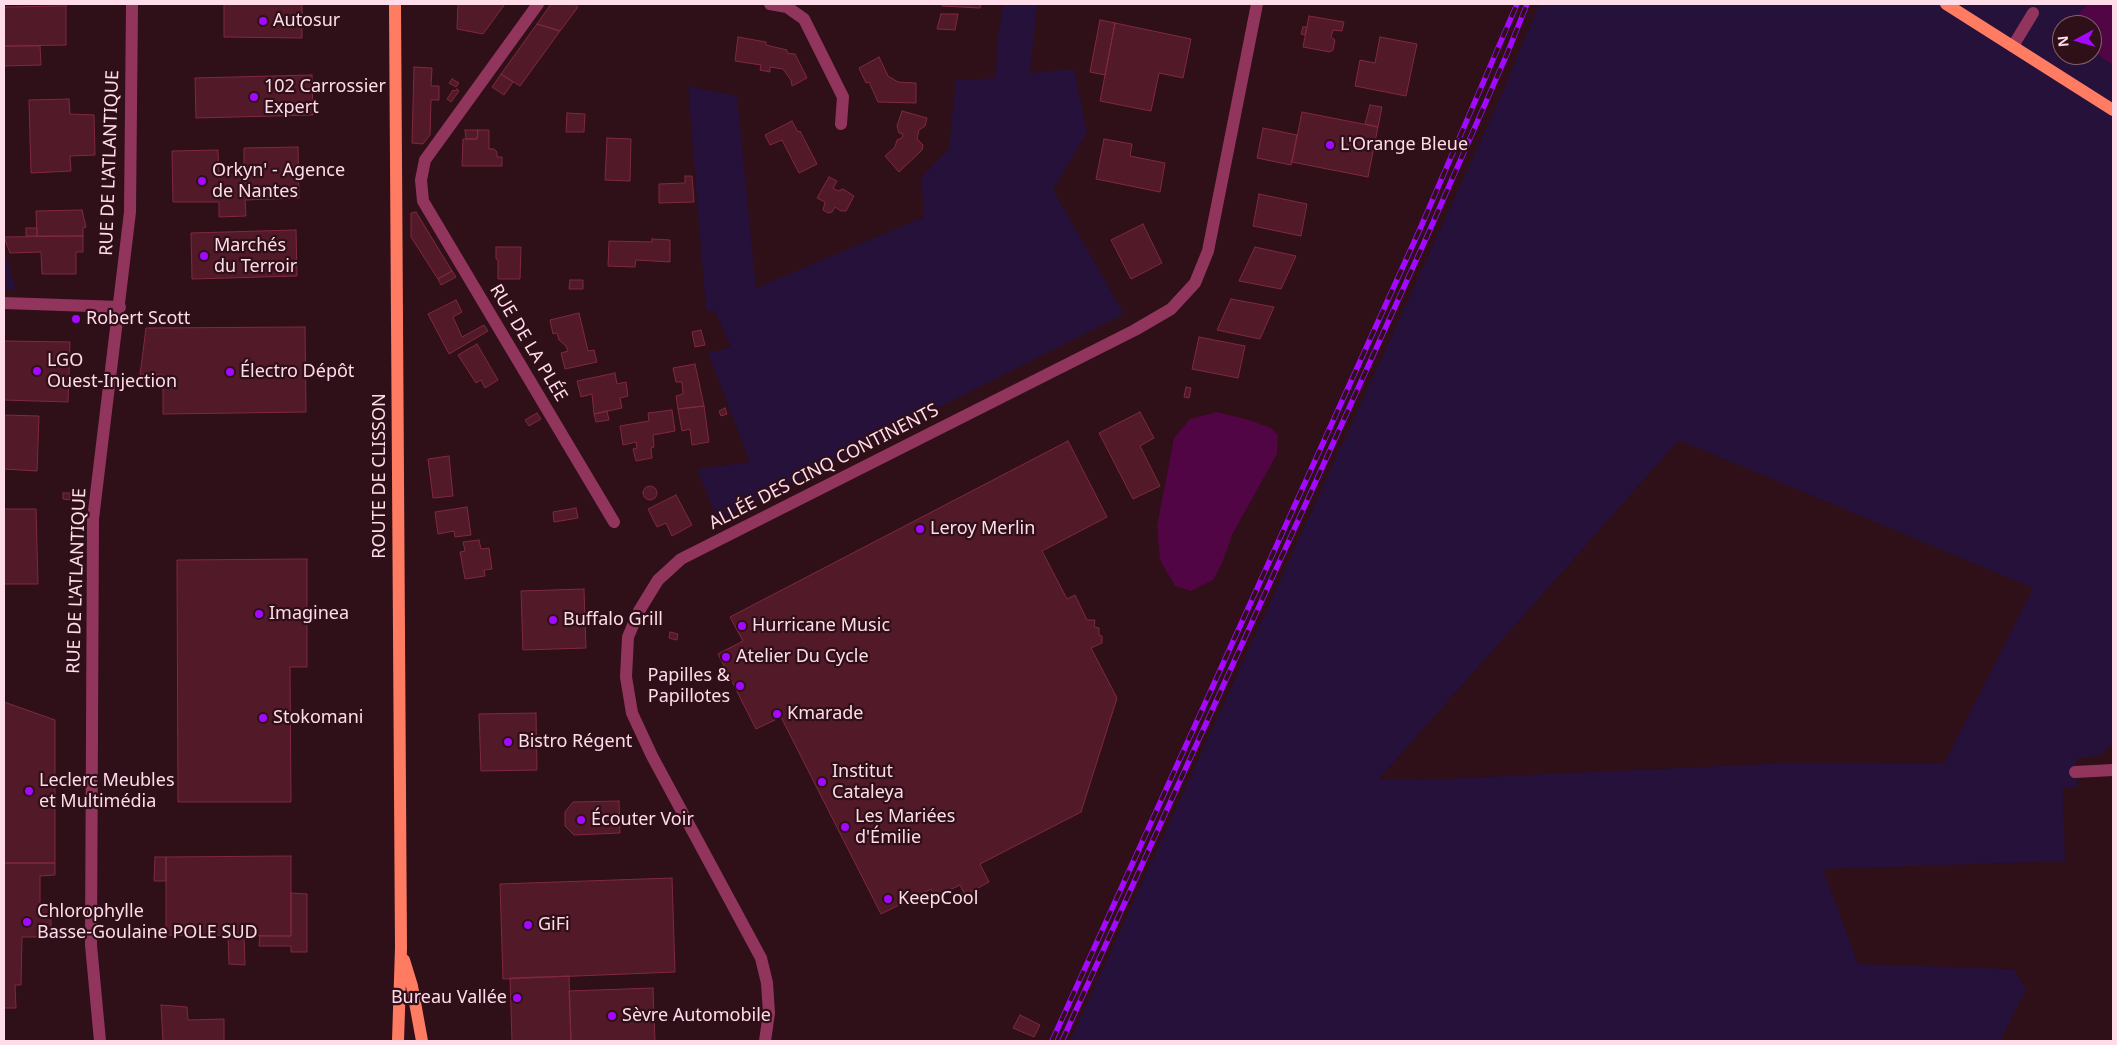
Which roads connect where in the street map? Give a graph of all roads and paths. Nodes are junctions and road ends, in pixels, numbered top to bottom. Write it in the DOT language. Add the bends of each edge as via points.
graph roads {
  1 [pos="132,4"];
  2 [pos="395,4"];
  3 [pos="538,4"];
  4 [pos="770,4"];
  5 [pos="1257,4"];
  6 [pos="1946,4"];
  7 [pos="2033,13"];
  8 [pos="2013,46"];
  9 [pos="2113,110"];
  10 [pos="841,124"];
  11 [pos="4,302"];
  12 [pos="120,307"];
  13 [pos="614,522"];
  14 [pos="2113,770"];
  15 [pos="2075,772"];
  16 [pos="401,948"];
  17 [pos="100,1041"];
  18 [pos="398,1041"];
  19 [pos="422,1041"];
  20 [pos="764,1041"];
  1 -- 12 [label="street, RUE DE L'ATLANTIQUE" via="130,212"];
  2 -- 16 [label="main road, ROUTE DE CLISSON"];
  3 -- 13 [label="street, RUE DE LA PLÉE" via="425,160 421,180 423,201"];
  4 -- 10 [label="street" via="787,7 804,18 843,97"];
  5 -- 20 [label="street, ALLÉE DES CINQ CONTINENTS" via="1208,251 1195,283 1171,309 680,559 658,580 639,610 628,637 626,677 632,713 762,958 769,1013"];
  6 -- 8 [label="main road"];
  7 -- 8 [label="street"];
  8 -- 9 [label="main road"];
  11 -- 12 [label="street"];
  12 -- 17 [label="street, RUE DE L'ATLANTIQUE" via="93,518 91,945"];
  14 -- 15 [label="street"];
  16 -- 18 [label="main road, ROUTE DE CLISSON"];
  16 -- 19 [label="main road, ROUTE DE CLISSON"];
}
